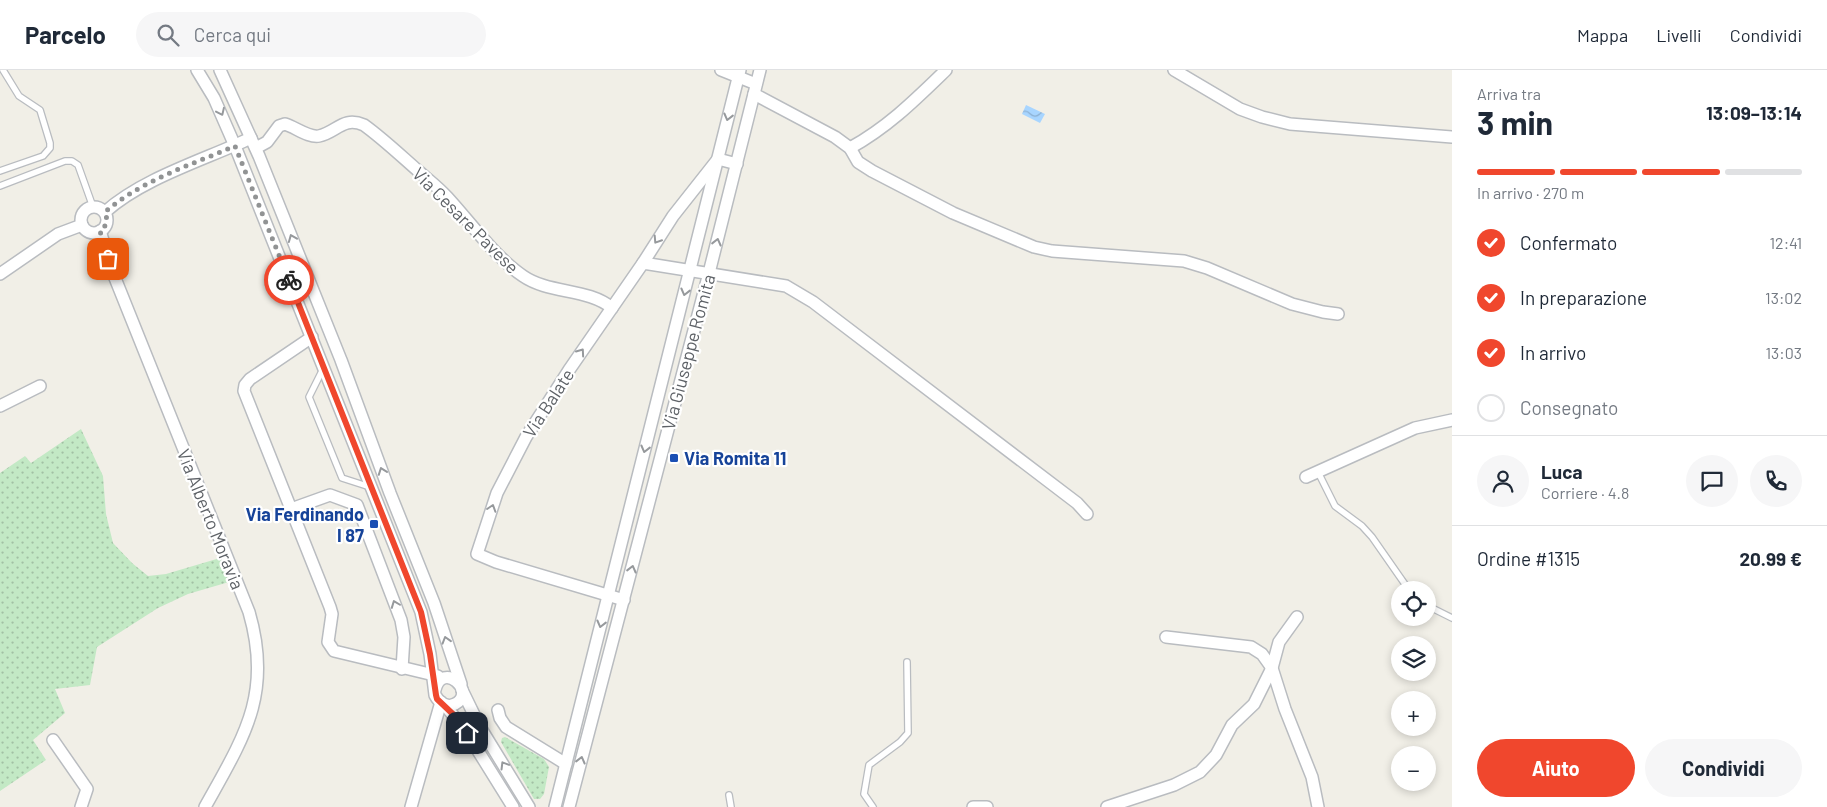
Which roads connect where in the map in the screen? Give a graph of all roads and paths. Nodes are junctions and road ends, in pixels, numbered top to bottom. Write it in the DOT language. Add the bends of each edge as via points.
graph roads {
  1 [pos="3,70"];
  2 [pos="197,70"];
  3 [pos="220,70"];
  4 [pos="721,70"];
  5 [pos="760,70"];
  6 [pos="769,70"];
  7 [pos="946,70"];
  8 [pos="1174,70"];
  9 [pos="739,74"];
  10 [pos="755,89"];
  11 [pos="1452,138"];
  12 [pos="235,146"];
  13 [pos="256,147"];
  14 [pos="850,148"];
  15 [pos="718,159"];
  16 [pos="242,163"];
  17 [pos="736,164"];
  18 [pos="0,171"];
  19 [pos="0,186"];
  20 [pos="93,207"];
  21 [pos="105,212"];
  22 [pos="82,224"];
  23 [pos="100,231"];
  24 [pos="642,263"];
  25 [pos="690,270"];
  26 [pos="709,273"];
  27 [pos="0,274"];
  28 [pos="612,308"];
  29 [pos="1338,314"];
  30 [pos="324,316"];
  31 [pos="306,323"];
  32 [pos="312,337"];
  33 [pos="341,360"];
  34 [pos="324,367"];
  35 [pos="40,386"];
  36 [pos="0,406"];
  37 [pos="1452,420"];
  38 [pos="1318,472"];
  39 [pos="1306,477"];
  40 [pos="374,493"];
  41 [pos="390,493"];
  42 [pos="291,508"];
  43 [pos="398,514"];
  44 [pos="1087,514"];
  45 [pos="385,519"];
  46 [pos="625,530"];
  47 [pos="641,535"];
  48 [pos="1403,581"];
  49 [pos="608,594"];
  50 [pos="624,600"];
  51 [pos="1436,610"];
  52 [pos="1296,617"];
  53 [pos="1452,618"];
  54 [pos="1166,637"];
  55 [pos="907,662"];
  56 [pos="1272,668"];
  57 [pos="407,670"];
  58 [pos="432,675"];
  59 [pos="446,678"];
  60 [pos="462,688"];
  61 [pos="439,698"];
  62 [pos="498,710"];
  63 [pos="573,734"];
  64 [pos="587,738"];
  65 [pos="53,740"];
  66 [pos="566,764"];
  67 [pos="729,795"];
  68 [pos="81,807"];
  69 [pos="205,807"];
  70 [pos="411,807"];
  71 [pos="513,807"];
  72 [pos="529,807"];
  73 [pos="554,807"];
  74 [pos="569,807"];
  75 [pos="731,807"];
  76 [pos="874,807"];
  77 [pos="973,807"];
  78 [pos="987,807"];
  79 [pos="1107,807"];
  80 [pos="1318,807"];
  1 -- 18 [label="lane" via="19,96 40,110 50,148 43,156"];
  2 -- 12 [label="street, one-way" via="214,98"];
  3 -- 13 [label="street"];
  4 -- 9 [label="street"];
  5 -- 10 [label="street, Via Giuseppe Romita"];
  6 -- 10 [label="street"];
  7 -- 14 [label="street" via="894,120"];
  8 -- 11 [label="street" via="1240,109 1290,124"];
  9 -- 10 [label="street"];
  9 -- 15 [label="street, Via Giuseppe Romita, one-way"];
  10 -- 14 [label="street"];
  10 -- 17 [label="street, Via Giuseppe Romita"];
  12 -- 13 [label="street"];
  12 -- 16 [label="street"];
  12 -- 21 [label="street" via="138,188"];
  13 -- 16 [label="street"];
  13 -- 28 [label="street, Via Cesare Pavese" via="267,142 279,126 285,124 318,136 345,123 355,121 364,125 446,196 524,277 542,286 596,299"];
  30 -- 13 [label="street, one-way"];
  14 -- 29 [label="street" via="858,162 872,171 953,213 1034,247 1184,261 1292,304"];
  15 -- 17 [label="street"];
  15 -- 24 [label="street, Via Balate, one-way" via="673,216"];
  15 -- 25 [label="street, Via Giuseppe Romita"];
  16 -- 31 [label="street"];
  26 -- 17 [label="street, Via Giuseppe Romita, one-way"];
  19 -- 20 [label="lane" via="72,161 78,165"];
  20 -- 21 [label="street"];
  20 -- 22 [label="street" via="83,212"];
  21 -- 23 [label="street" via="106,225"];
  22 -- 23 [label="street" via="92,233"];
  22 -- 27 [label="street" via="58,234"];
  23 -- 69 [label="street, Via Alberto Moravia" via="114,278 249,612 257,645 258,682 250,715 237,749"];
  24 -- 25 [label="street"];
  24 -- 28 [label="street, Via Balate"];
  25 -- 26 [label="street"];
  25 -- 46 [label="street, Via Giuseppe Romita, one-way"];
  26 -- 44 [label="street" via="786,286 813,302 1077,503"];
  26 -- 47 [label="street, Via Giuseppe Romita"];
  49 -- 28 [label="street, Via Balate, one-way" via="477,554 497,492 526,438"];
  30 -- 31 [label="street"];
  30 -- 33 [label="street"];
  31 -- 32 [label="street"];
  32 -- 34 [label="street"];
  32 -- 42 [label="street" via="250,379 244,391"];
  33 -- 34 [label="street"];
  41 -- 33 [label="street, one-way"];
  34 -- 40 [label="street"];
  34 -- 40 [label="lane" via="309,397 342,478"];
  35 -- 36 [label="street"];
  37 -- 38 [label="street" via="1415,428"];
  38 -- 39 [label="street"];
  38 -- 48 [label="lane" via="1335,506 1372,537"];
  40 -- 41 [label="street"];
  40 -- 45 [label="street"];
  41 -- 43 [label="street"];
  42 -- 57 [label="street" via="330,607 330,647 334,651"];
  57 -- 42 [label="street, one-way" via="401,620 357,505 330,495"];
  43 -- 45 [label="street"];
  60 -- 43 [label="street, one-way" via="434,602"];
  45 -- 58 [label="street" via="423,620"];
  46 -- 47 [label="street"];
  46 -- 49 [label="street, Via Giuseppe Romita"];
  50 -- 47 [label="street, Via Giuseppe Romita, one-way"];
  49 -- 50 [label="street"];
  49 -- 63 [label="street, Via Giuseppe Romita, one-way"];
  50 -- 64 [label="street, Via Giuseppe Romita"];
  51 -- 53 [label="lane"];
  52 -- 56 [label="street" via="1279,642"];
  54 -- 56 [label="street" via="1251,647 1262,654"];
  55 -- 76 [label="lane" via="908,733 869,765 864,794"];
  56 -- 79 [label="street" via="1254,704 1232,725 1216,755 1200,772 1174,785"];
  56 -- 80 [label="street" via="1312,777"];
  57 -- 58 [label="street"];
  57 -- 61 [label="street" via="424,680"];
  58 -- 59 [label="street"];
  58 -- 61 [label="street"];
  59 -- 60 [label="street" via="455,679"];
  59 -- 61 [label="street" via="438,682"];
  60 -- 61 [label="street" via="462,695 454,704"];
  72 -- 60 [label="street, one-way" via="480,727"];
  61 -- 70 [label="street"];
  61 -- 71 [label="street" via="467,733"];
  62 -- 66 [label="street" via="506,727"];
  63 -- 64 [label="street"];
  63 -- 66 [label="street, Via Giuseppe Romita"];
  74 -- 64 [label="street, Via Giuseppe Romita, one-way"];
  65 -- 68 [label="street" via="87,789"];
  66 -- 73 [label="street, Via Giuseppe Romita"];
  67 -- 75 [label="lane"];
  77 -- 78 [label="street"];
}
